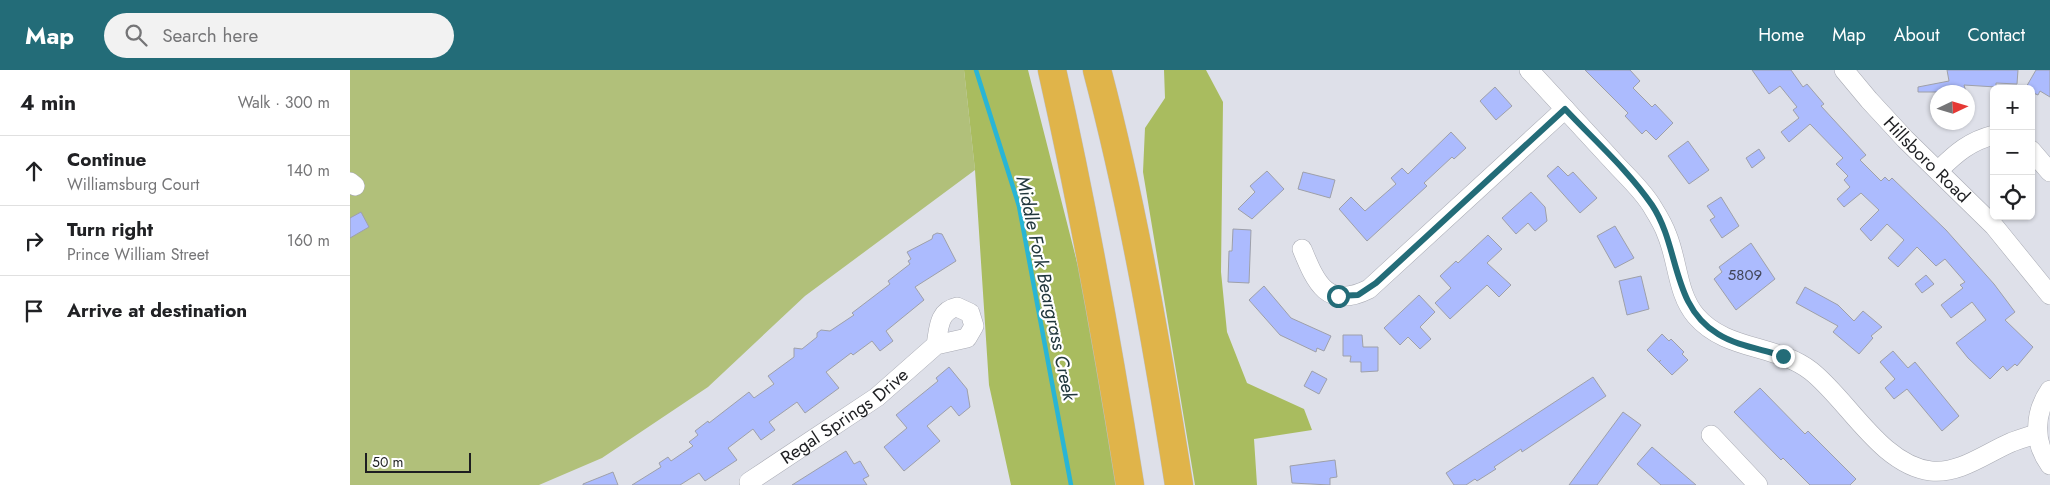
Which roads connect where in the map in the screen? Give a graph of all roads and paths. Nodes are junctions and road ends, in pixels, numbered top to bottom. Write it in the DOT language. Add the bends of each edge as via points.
graph roads {
  1 [pos="1052,70"];
  2 [pos="1097,70"];
  3 [pos="1529,70"];
  4 [pos="1844,70"];
  5 [pos="1565,109"];
  6 [pos="1990,137"];
  7 [pos="2035,155"];
  8 [pos="1939,170"];
  9 [pos="2050,172"];
  10 [pos="1302,249"];
  11 [pos="2050,295"];
  12 [pos="936,345"];
  13 [pos="2050,390"];
  14 [pos="2037,434"];
  15 [pos="1711,435"];
  16 [pos="2050,465"];
  17 [pos="747,484"];
  18 [pos="1130,485"];
  19 [pos="1179,485"];
  20 [pos="1758,485"];
  1 -- 18 [label="highway" via="1074,167"];
  2 -- 19 [label="highway" via="1157,352"];
  3 -- 5 [label="street"];
  4 -- 8 [label="street, Hillsboro Road"];
  5 -- 10 [label="street" via="1369,289 1348,296 1325,291 1312,274"];
  5 -- 14 [label="street" via="1652,206 1667,234 1684,295 1696,316 1719,335 1735,343 1775,353 1803,366 1833,390 1880,444 1920,469 1951,469"];
  6 -- 8 [label="street" via="1976,140 1956,152"];
  7 -- 9 [label="street"];
  8 -- 11 [label="street, Hillsboro Road" via="1994,226"];
  12 -- 17 [label="street, Regal Springs Drive" via="877,397"];
  13 -- 14 [label="street" via="2037,420"];
  14 -- 16 [label="street"];
  15 -- 20 [label="street"];
}
